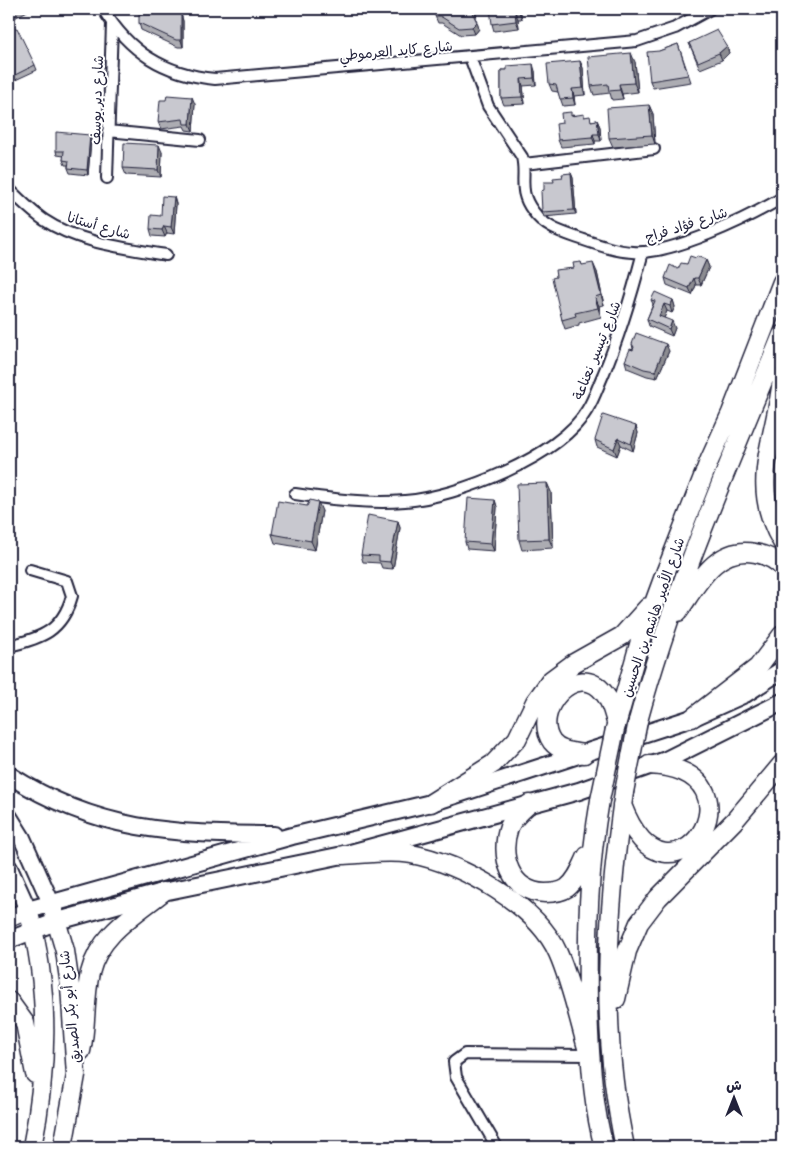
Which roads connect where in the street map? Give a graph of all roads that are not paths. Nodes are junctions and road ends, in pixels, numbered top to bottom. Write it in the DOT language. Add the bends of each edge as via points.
graph roads {
  1 [pos="103,9"];
  2 [pos="710,9"];
  3 [pos="112,24"];
  4 [pos="470,57"];
  5 [pos="108,131"];
  6 [pos="200,140"];
  7 [pos="654,148"];
  8 [pos="524,164"];
  9 [pos="107,178"];
  10 [pos="9,189"];
  11 [pos="782,198"];
  12 [pos="643,252"];
  13 [pos="166,255"];
  14 [pos="782,282"];
  15 [pos="780,339"];
  16 [pos="782,370"];
  17 [pos="782,378"];
  18 [pos="295,494"];
  19 [pos="782,542"];
  20 [pos="782,567"];
  21 [pos="30,570"];
  22 [pos="655,599"];
  23 [pos="664,631"];
  24 [pos="782,635"];
  25 [pos="9,646"];
  26 [pos="782,670"];
  27 [pos="782,702"];
  28 [pos="692,718"];
  29 [pos="615,726"];
  30 [pos="584,754"];
  31 [pos="782,764"];
  32 [pos="649,766"];
  33 [pos="9,774"];
  34 [pos="623,798"];
  35 [pos="431,803"];
  36 [pos="528,804"];
  37 [pos="9,818"];
  38 [pos="292,836"];
  39 [pos="592,846"];
  40 [pos="343,855"];
  41 [pos="9,868"];
  42 [pos="163,892"];
  43 [pos="51,903"];
  44 [pos="28,910"];
  45 [pos="9,918"];
  46 [pos="58,921"];
  47 [pos="34,930"];
  48 [pos="9,940"];
  49 [pos="9,1001"];
  50 [pos="609,1036"];
  51 [pos="590,1055"];
  52 [pos="76,1076"];
  53 [pos="40,1098"];
  54 [pos="492,1144"];
  55 [pos="32,1147"];
  56 [pos="63,1147"];
  57 [pos="604,1147"];
  58 [pos="625,1147"];
  1 -- 3 [label="street, شارع كايد العرموطي"];
  2 -- 4 [label="street, شارع كايد العرموطي" via="675,28 637,41"];
  3 -- 4 [label="street, شارع كايد العرموطي" via="125,40 146,56 174,71 199,77 233,78"];
  3 -- 5 [label="street, شارع دير يوسف"];
  4 -- 8 [label="street" via="488,106"];
  5 -- 6 [label="street"];
  5 -- 9 [label="street, شارع دير يوسف"];
  7 -- 8 [label="street"];
  8 -- 12 [label="street, شارع فؤاد فراج" via="524,196 548,226 612,249"];
  10 -- 13 [label="street, شارع أستانا" via="32,212 61,230"];
  11 -- 12 [label="street, شارع فؤاد فراج" via="738,222 678,244"];
  12 -- 18 [label="street, شارع تيسير نعناعة" via="615,346 587,410 573,427 538,454 510,470 474,484 405,501 356,502"];
  14 -- 22 [label="highway, شارع الأمير هاشم بن الحسين"];
  15 -- 16 [label="highway"];
  15 -- 23 [label="highway, شارع الأمير هاشم بن الحسين"];
  17 -- 19 [label="highway" via="764,473 768,512"];
  20 -- 23 [label="highway" via="772,558 748,552 724,557 704,576"];
  21 -- 25 [label="street" via="66,581 72,596 64,618 54,629"];
  22 -- 29 [label="highway, شارع الأمير هاشم بن الحسين"];
  22 -- 35 [label="highway" via="622,636 551,680 535,702 517,738 493,764"];
  23 -- 34 [label="highway, شارع الأمير هاشم بن الحسين, bridge" via="638,722"];
  24 -- 28 [label="highway" via="758,666"];
  26 -- 28 [label="main road" via="745,694"];
  27 -- 32 [label="main road"];
  28 -- 30 [label="main road"];
  29 -- 30 [label="highway" via="608,697 597,686 581,681 559,693 548,713 547,726 552,741 564,750"];
  29 -- 39 [label="highway, شارع الأمير هاشم بن الحسين, bridge"];
  30 -- 35 [label="main road"];
  31 -- 50 [label="highway" via="735,820 658,898 639,923 621,971"];
  32 -- 34 [label="highway" via="673,768 694,779 701,787 708,802 703,833 688,848 674,852 658,851 642,842 634,832"];
  32 -- 36 [label="main road" via="579,792"];
  33 -- 38 [label="main road" via="69,808 131,826 183,833"];
  34 -- 50 [label="highway, شارع الأمير هاشم بن الحسين" via="608,924"];
  35 -- 38 [label="main road"];
  36 -- 39 [label="highway" via="514,818 505,844 507,865 517,882 539,893 567,888 578,875"];
  36 -- 40 [label="main road"];
  37 -- 43 [label="main road, شارع أبو بكر الصديق" via="22,838"];
  38 -- 43 [label="main road"];
  39 -- 51 [label="highway, شارع الأمير هاشم بن الحسين" via="587,916"];
  40 -- 42 [label="main road"];
  40 -- 51 [label="highway" via="409,854 431,859 489,886 529,915 558,953"];
  41 -- 44 [label="main road, شارع أبو بكر الصديق"];
  42 -- 46 [label="main road"];
  42 -- 52 [label="highway" via="116,929 97,953 90,974"];
  43 -- 44 [label="main road"];
  43 -- 46 [label="highway, شارع أبو بكر الصديق"];
  44 -- 45 [label="main road"];
  44 -- 47 [label="highway, شارع أبو بكر الصديق"];
  46 -- 47 [label="main road"];
  46 -- 52 [label="highway, شارع أبو بكر الصديق" via="70,986"];
  47 -- 48 [label="main road"];
  47 -- 53 [label="highway, شارع أبو بكر الصديق" via="45,1011"];
  49 -- 53 [label="highway" via="19,1011 28,1032"];
  50 -- 58 [label="highway, شارع الأمير هاشم بن الحسين" via="613,1084"];
  51 -- 54 [label="street" via="465,1054 454,1062 456,1077"];
  51 -- 57 [label="highway, شارع الأمير هاشم بن الحسين"];
  52 -- 56 [label="highway, شارع أبو بكر الصديق"];
  53 -- 55 [label="highway, شارع أبو بكر الصديق"];
}
